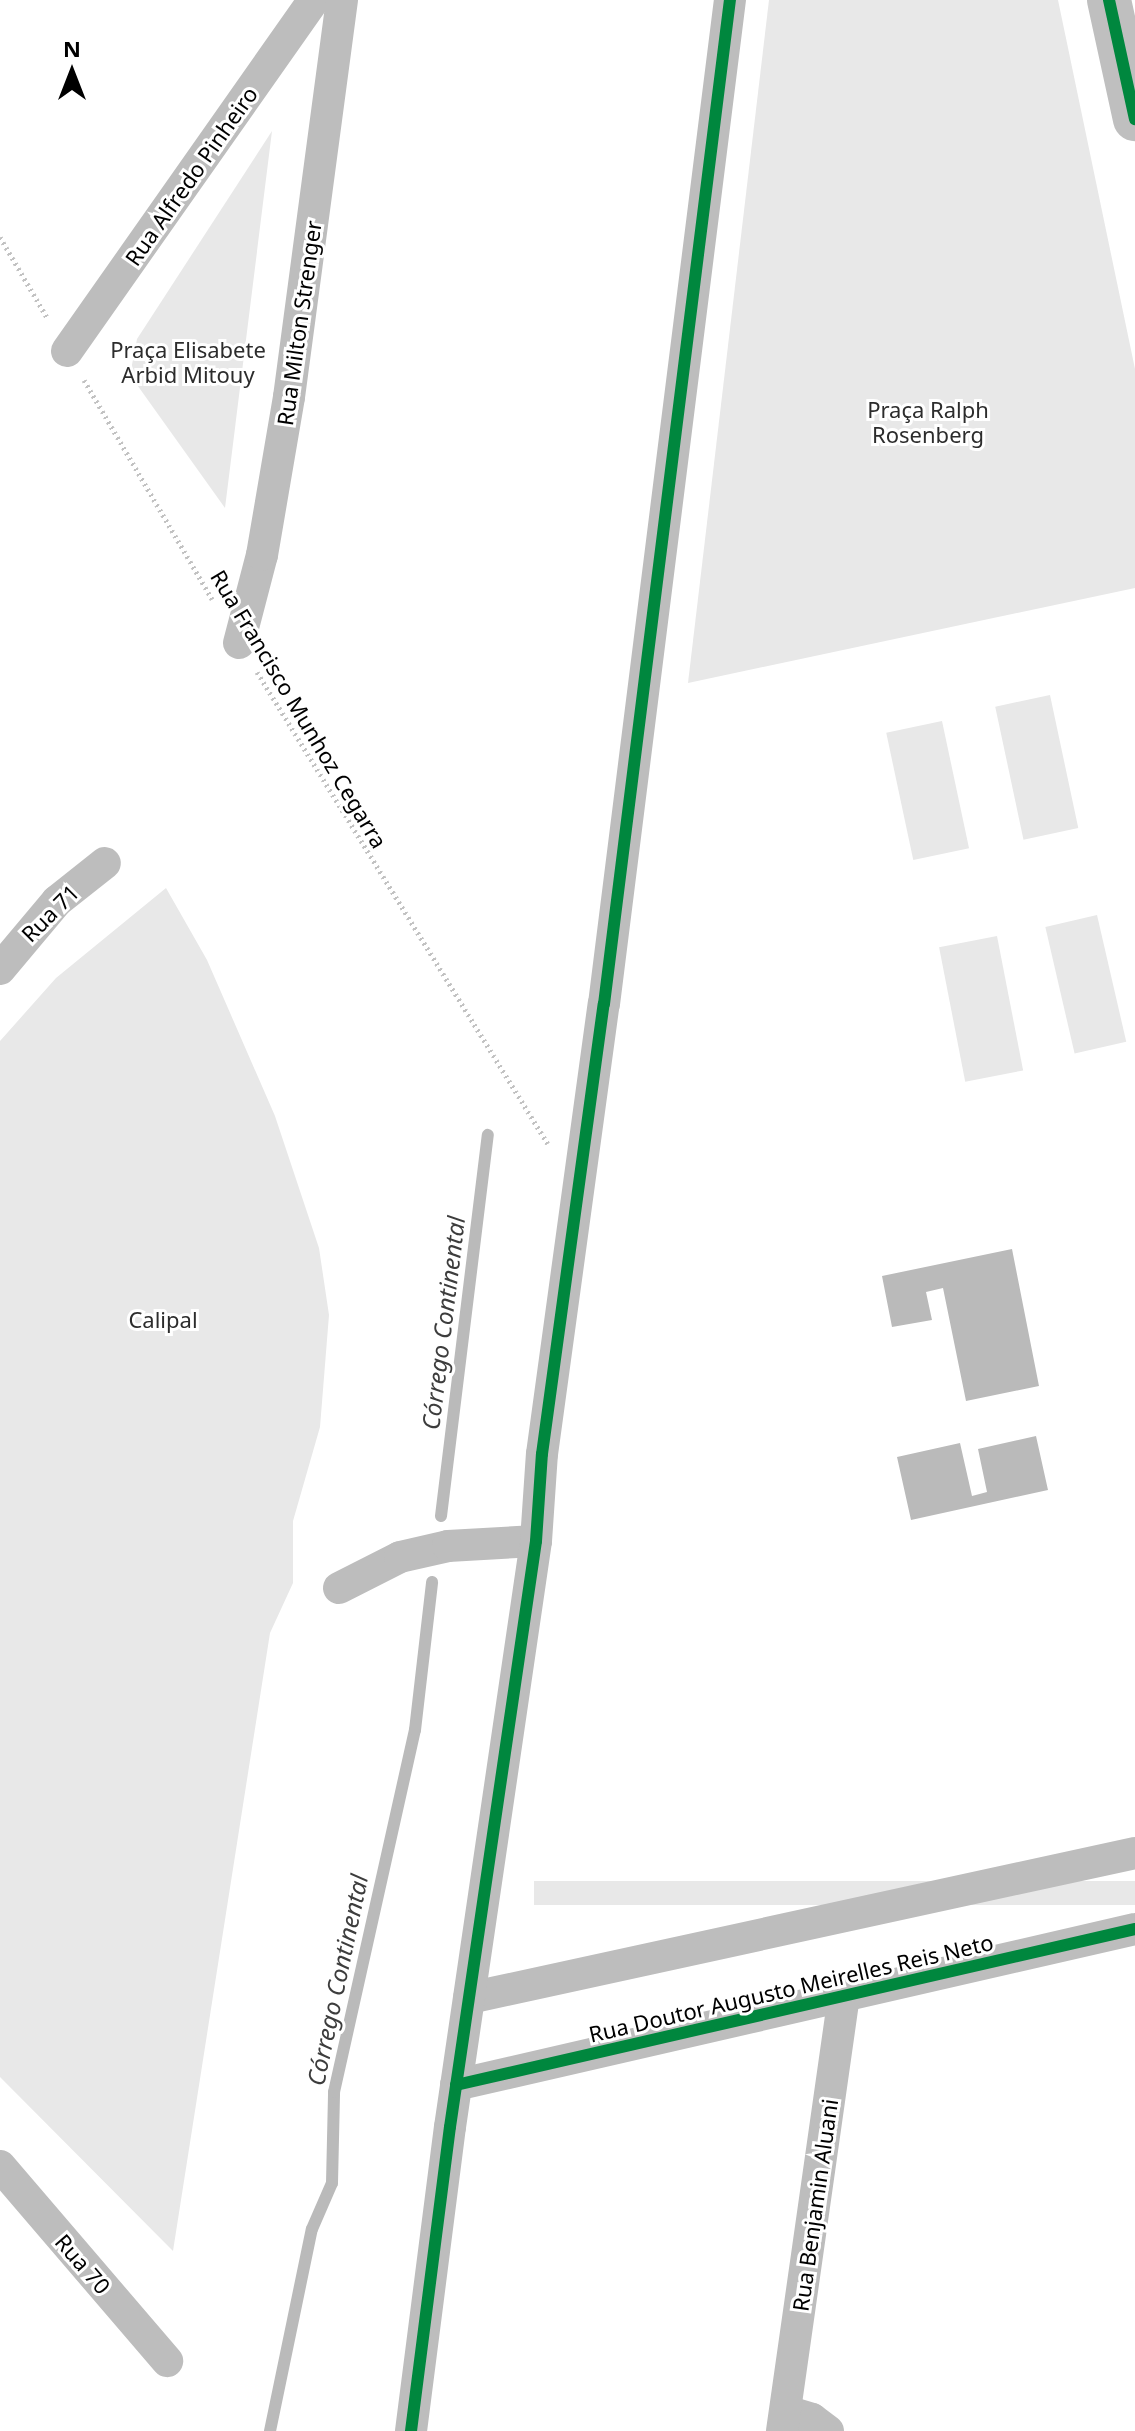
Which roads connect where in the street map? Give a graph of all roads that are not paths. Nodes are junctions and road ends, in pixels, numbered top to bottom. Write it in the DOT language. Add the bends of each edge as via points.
graph roads {
  1 [pos="314,0"];
  2 [pos="342,0"];
  3 [pos="730,0"];
  4 [pos="1109,0"];
  5 [pos="1135,119"];
  6 [pos="67,351"];
  7 [pos="239,643"];
  8 [pos="105,863"];
  9 [pos="0,969"];
  10 [pos="536,1541"];
  11 [pos="339,1588"];
  12 [pos="1135,1853"];
  13 [pos="1135,1929"];
  14 [pos="469,1998"];
  15 [pos="844,1998"];
  16 [pos="456,2085"];
  17 [pos="0,2166"];
  18 [pos="167,2361"];
  19 [pos="784,2421"];
  20 [pos="411,2431"];
  21 [pos="828,2431"];
  1 -- 6 [label="street, Rua Alfredo Pinheiro"];
  2 -- 7 [label="street, Rua Milton Strenger" via="289,397 262,555"];
  3 -- 10 [label="street" via="542,1454"];
  4 -- 5 [label="street"];
  8 -- 9 [label="street, Rua 71" via="57,901"];
  10 -- 11 [label="street" via="400,1557"];
  10 -- 14 [label="street"];
  12 -- 14 [label="street"];
  13 -- 15 [label="street, Rua Doutor Augusto Meirelles Reis Neto"];
  14 -- 16 [label="street"];
  15 -- 16 [label="street, Rua Doutor Augusto Meirelles Reis Neto"];
  15 -- 19 [label="street, Rua Benjamin Aluani"];
  16 -- 20 [label="street"];
  17 -- 18 [label="street, Rua 70"];
  19 -- 21 [label="street, Rua Benjamin Aluani" via="812,2419"];
}
